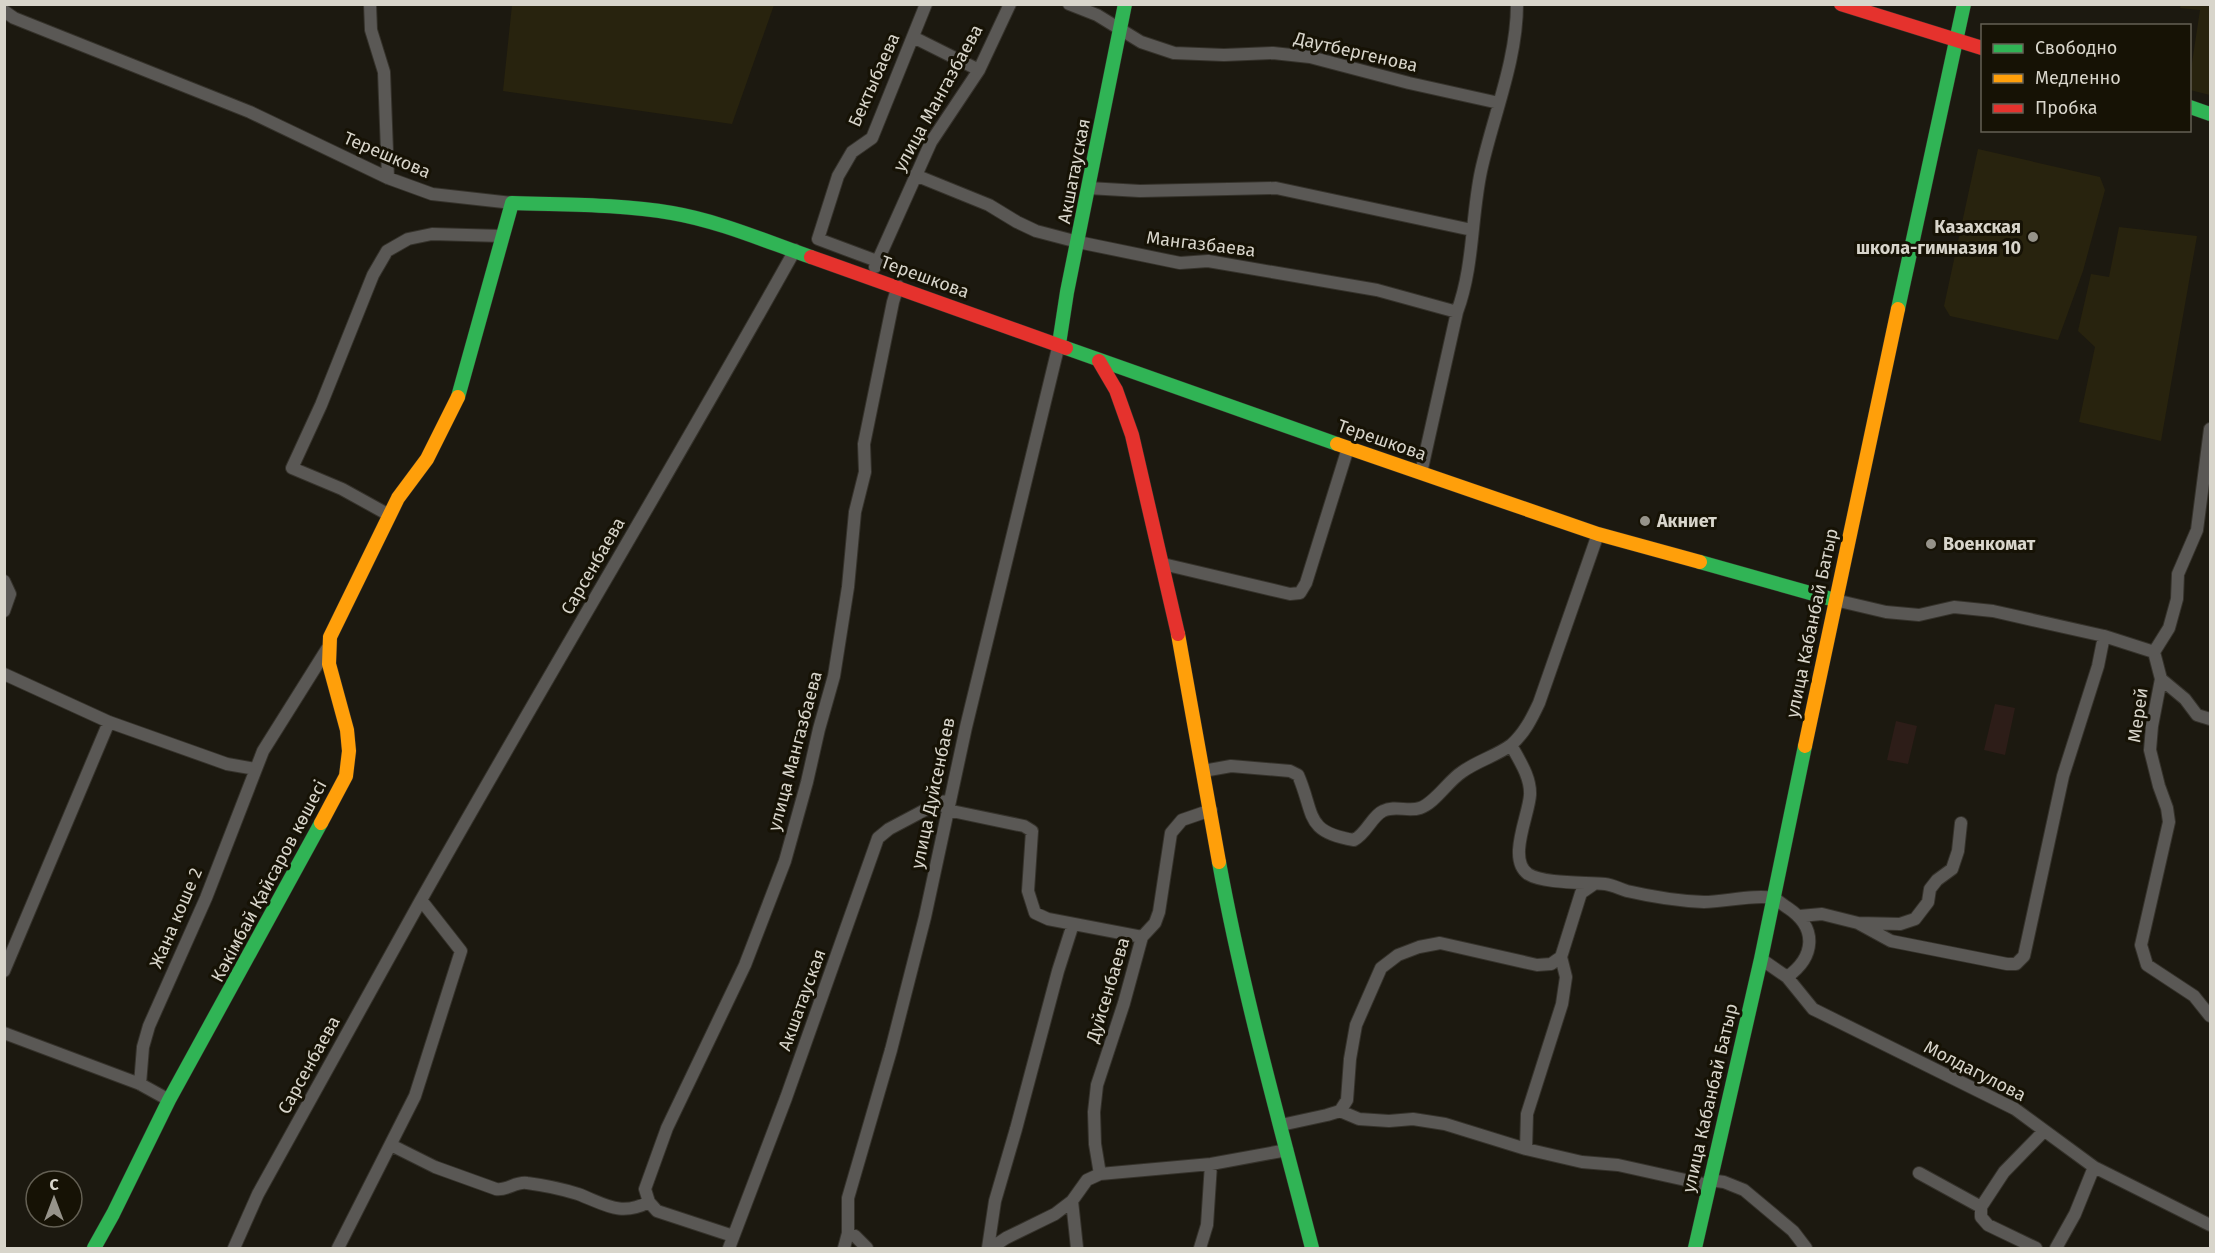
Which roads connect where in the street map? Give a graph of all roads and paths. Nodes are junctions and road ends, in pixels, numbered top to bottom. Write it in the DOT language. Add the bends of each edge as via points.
graph roads {
  1 [pos="370,4"];
  2 [pos="926,4"];
  3 [pos="1010,4"];
  4 [pos="1069,4"];
  5 [pos="1125,4"];
  6 [pos="1518,4"];
  7 [pos="1841,4"];
  8 [pos="1964,4"];
  9 [pos="4,11"];
  10 [pos="1120,29"];
  11 [pos="913,37"];
  12 [pos="1956,40"];
  13 [pos="1981,47"];
  14 [pos="978,70"];
  15 [pos="1500,103"];
  16 [pos="2191,107"];
  17 [pos="2211,114"];
  18 [pos="915,175"];
  19 [pos="388,178"];
  20 [pos="1089,188"];
  21 [pos="512,203"];
  22 [pos="1472,230"];
  23 [pos="502,236"];
  24 [pos="1078,242"];
  25 [pos="795,250"];
  26 [pos="877,261"];
  27 [pos="872,277"];
  28 [pos="898,286"];
  29 [pos="1457,312"];
  30 [pos="1059,344"];
  31 [pos="1099,361"];
  32 [pos="2211,429"];
  33 [pos="1348,448"];
  34 [pos="1421,472"];
  35 [pos="389,515"];
  36 [pos="1598,534"];
  37 [pos="1163,564"];
  38 [pos="4,581"];
  39 [pos="1835,600"];
  40 [pos="4,611"];
  41 [pos="2104,636"];
  42 [pos="327,649"];
  43 [pos="2154,652"];
  44 [pos="4,674"];
  45 [pos="2161,679"];
  46 [pos="2211,719"];
  47 [pos="109,722"];
  48 [pos="1511,745"];
  49 [pos="256,769"];
  50 [pos="1203,771"];
  51 [pos="948,805"];
  52 [pos="1211,810"];
  53 [pos="1961,823"];
  54 [pos="1594,884"];
  55 [pos="1773,898"];
  56 [pos="421,900"];
  57 [pos="1800,916"];
  58 [pos="1858,922"];
  59 [pos="1073,924"];
  60 [pos="1143,937"];
  61 [pos="1561,957"];
  62 [pos="1761,959"];
  63 [pos="4,971"];
  64 [pos="1787,977"];
  65 [pos="2211,1016"];
  66 [pos="4,1033"];
  67 [pos="140,1084"];
  68 [pos="169,1100"];
  69 [pos="1340,1111"];
  70 [pos="1281,1125"];
  71 [pos="2044,1131"];
  72 [pos="391,1144"];
  73 [pos="1526,1149"];
  74 [pos="1287,1150"];
  75 [pos="1211,1164"];
  76 [pos="2094,1167"];
  77 [pos="1919,1173"];
  78 [pos="1100,1174"];
  79 [pos="1708,1182"];
  80 [pos="1072,1201"];
  81 [pos="649,1202"];
  82 [pos="1981,1207"];
  83 [pos="2211,1225"];
  84 [pos="848,1233"];
  85 [pos="731,1242"];
  86 [pos="94,1248"];
  87 [pos="234,1248"];
  88 [pos="338,1248"];
  89 [pos="844,1248"];
  90 [pos="867,1248"];
  91 [pos="989,1248"];
  92 [pos="1077,1248"];
  93 [pos="1200,1248"];
  94 [pos="1312,1248"];
  95 [pos="1695,1248"];
  96 [pos="1806,1248"];
  97 [pos="2036,1248"];
  98 [pos="2056,1248"];
  1 -- 19 [label="street" via="373,42 384,72"];
  2 -- 11 [label="street, Бектыбаева"];
  3 -- 14 [label="street, улица Мангазбаева"];
  4 -- 10 [label="street, Даутбергенова"];
  5 -- 10 [label="street, Акшатауская"];
  6 -- 15 [label="street"];
  7 -- 12 [label="street"];
  8 -- 12 [label="street, улица Кабанбай Батыр"];
  9 -- 19 [label="street, Терешкова" via="250,112"];
  10 -- 15 [label="street, Даутбергенова" via="1141,42 1174,52 1310,57"];
  10 -- 20 [label="street, Акшатауская"];
  11 -- 14 [label="street"];
  11 -- 26 [label="street, Бектыбаева" via="872,138 852,152 838,177 818,239"];
  12 -- 13 [label="street"];
  12 -- 39 [label="street, улица Кабанбай Батыр"];
  14 -- 18 [label="street, улица Мангазбаева" via="931,142"];
  15 -- 22 [label="street" via="1481,171"];
  16 -- 17 [label="street"];
  18 -- 24 [label="street, Мангазбаева" via="989,205 1036,231"];
  18 -- 26 [label="street, улица Мангазбаева"];
  19 -- 21 [label="street, Терешкова" via="432,194"];
  20 -- 22 [label="street" via="1140,191 1276,188"];
  20 -- 24 [label="street, Акшатауская"];
  21 -- 23 [label="street"];
  21 -- 25 [label="street, Терешкова" via="629,207 674,213 727,226"];
  22 -- 29 [label="street" via="1464,295"];
  23 -- 35 [label="street" via="454,407 427,459"];
  23 -- 35 [label="street" via="432,234 408,239 387,251 373,275 292,468"];
  24 -- 29 [label="street, Мангазбаева" via="1180,263 1208,261 1377,290"];
  24 -- 30 [label="street, Акшатауская"];
  25 -- 27 [label="street, Терешкова"];
  25 -- 56 [label="street, Сарсенбаева"];
  26 -- 27 [label="street, улица Мангазбаева"];
  27 -- 28 [label="street, Терешкова"];
  28 -- 30 [label="street, Терешкова"];
  28 -- 81 [label="street, улица Мангазбаева" via="864,444 865,472 855,512 834,676 807,782 785,861 745,965 667,1128 645,1189"];
  29 -- 34 [label="street"];
  30 -- 31 [label="street, Терешкова"];
  30 -- 51 [label="street, улица Дуйсенбаев"];
  31 -- 33 [label="street, Терешкова"];
  31 -- 37 [label="street" via="1116,390 1132,435"];
  32 -- 43 [label="street" via="2197,530 2178,574 2177,599 2169,628"];
  33 -- 34 [label="street, Терешкова"];
  33 -- 37 [label="street" via="1306,583 1299,593"];
  34 -- 36 [label="street, Терешкова"];
  35 -- 42 [label="street"];
  36 -- 39 [label="street, Терешкова"];
  36 -- 48 [label="street" via="1539,703 1530,723"];
  37 -- 50 [label="street"];
  38 -- 40 [label="street" via="10,594"];
  39 -- 41 [label="street" via="1919,615 1954,607 1993,611"];
  39 -- 55 [label="street, улица Кабанбай Батыр"];
  41 -- 43 [label="street"];
  41 -- 58 [label="street" via="2063,776 2024,956 2016,964 2007,964 1891,941"];
  42 -- 49 [label="street, Жана коше 2" via="262,751"];
  42 -- 68 [label="street, Кәкімбай Қайсаров көшесі" via="349,743 346,776"];
  43 -- 45 [label="street, Мерей"];
  44 -- 47 [label="street"];
  45 -- 46 [label="street" via="2197,715"];
  45 -- 65 [label="street, Мерей" via="2150,750 2169,822 2141,945 2147,965 2194,996"];
  47 -- 49 [label="street" via="227,764"];
  47 -- 63 [label="street"];
  48 -- 50 [label="street" via="1462,772 1428,804 1417,809 1381,811 1362,836 1354,840 1325,833 1315,824 1298,775 1290,771 1232,766"];
  48 -- 54 [label="street" via="1528,777 1530,796 1520,841 1521,865 1528,874 1542,878"];
  49 -- 67 [label="street, Жана коше 2" via="206,898 149,1026"];
  50 -- 52 [label="street"];
  51 -- 59 [label="street" via="1032,831 1028,891 1031,904 1035,913"];
  51 -- 84 [label="street, улица Дуйсенбаев" via="894,1039 848,1198"];
  51 -- 85 [label="street, Акшатауская" via="940,802 878,838"];
  52 -- 60 [label="street, Дуйсенбаева" via="1182,819 1171,833 1160,912"];
  52 -- 70 [label="street" via="1236,948"];
  53 -- 58 [label="street" via="1952,869 1936,880 1928,902 1915,919 1900,924"];
  54 -- 55 [label="street" via="1663,899 1706,902"];
  54 -- 61 [label="street" via="1581,893"];
  55 -- 57 [label="street"];
  55 -- 62 [label="street, улица Кабанбай Батыр"];
  56 -- 72 [label="street" via="460,951 415,1096"];
  56 -- 87 [label="street, Сарсенбаева" via="258,1194"];
  57 -- 58 [label="street" via="1822,914"];
  57 -- 64 [label="street" via="1810,937 1807,956 1800,968"];
  59 -- 60 [label="street"];
  59 -- 91 [label="street" via="995,1201"];
  60 -- 78 [label="street, Дуйсенбаева" via="1097,1085 1095,1144"];
  61 -- 69 [label="street" via="1551,964 1537,965 1440,944 1398,956 1381,968 1356,1024 1347,1100"];
  61 -- 73 [label="street" via="1566,977 1562,1004 1527,1114"];
  62 -- 64 [label="street, Молдагулова"];
  62 -- 79 [label="street, улица Кабанбай Батыр"];
  64 -- 71 [label="street, Молдагулова" via="1813,1009 2015,1109"];
  66 -- 67 [label="street"];
  67 -- 68 [label="street"];
  68 -- 86 [label="street, Кәкімбай Қайсаров көшесі"];
  69 -- 70 [label="street"];
  69 -- 73 [label="street" via="1359,1119 1413,1119 1445,1124"];
  70 -- 74 [label="street"];
  71 -- 76 [label="street, Молдагулова"];
  71 -- 82 [label="street" via="2004,1172"];
  72 -- 81 [label="street" via="435,1167 496,1190 531,1183 576,1194 615,1210 638,1208"];
  72 -- 88 [label="street"];
  73 -- 79 [label="street"];
  74 -- 75 [label="street"];
  74 -- 94 [label="street"];
  75 -- 78 [label="street"];
  75 -- 93 [label="street" via="1207,1225"];
  76 -- 83 [label="street, Молдагулова"];
  76 -- 98 [label="street"];
  77 -- 82 [label="street"];
  78 -- 80 [label="street" via="1088,1180"];
  79 -- 95 [label="street, улица Кабанбай Батыр"];
  79 -- 96 [label="street" via="1725,1182 1744,1190 1793,1231"];
  80 -- 91 [label="street"];
  80 -- 92 [label="street"];
  81 -- 85 [label="street" via="657,1211"];
  82 -- 97 [label="street" via="1981,1216 1988,1225"];
  84 -- 89 [label="street, улица Дуйсенбаев"];
  84 -- 90 [label="street"];
}
